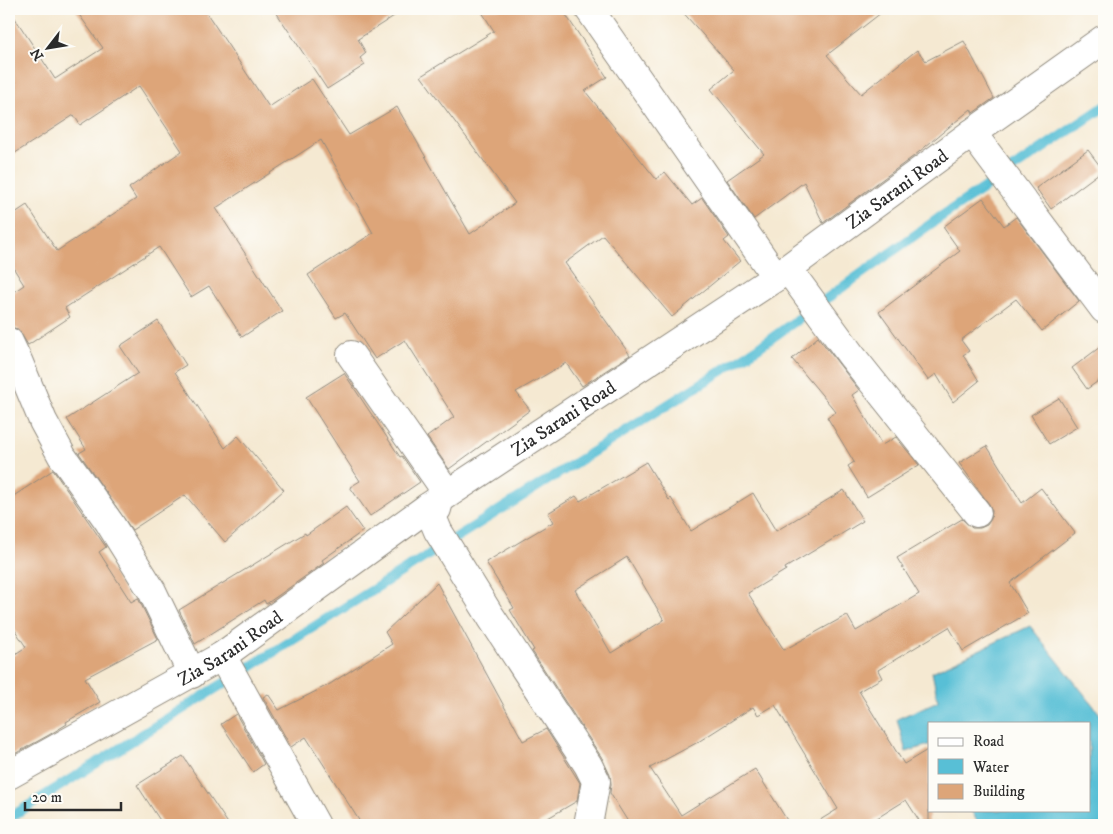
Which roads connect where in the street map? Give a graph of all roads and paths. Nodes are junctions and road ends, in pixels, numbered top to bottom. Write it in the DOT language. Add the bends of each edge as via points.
graph roads {
  1 [pos="589,9"];
  2 [pos="1104,39"];
  3 [pos="972,133"];
  4 [pos="782,273"];
  5 [pos="1104,310"];
  6 [pos="9,342"];
  7 [pos="351,355"];
  8 [pos="433,504"];
  9 [pos="977,513"];
  10 [pos="222,656"];
  11 [pos="192,674"];
  12 [pos="9,775"];
  13 [pos="316,825"];
  14 [pos="588,825"];
  1 -- 4 [label="street"];
  2 -- 3 [label="street, Zia Sarani Road"];
  3 -- 4 [label="street, Zia Sarani Road"];
  3 -- 5 [label="street"];
  4 -- 8 [label="street, Zia Sarani Road"];
  4 -- 9 [label="street"];
  6 -- 11 [label="street" via="62,456 152,591"];
  7 -- 8 [label="street" via="443,487"];
  8 -- 10 [label="street, Zia Sarani Road"];
  8 -- 14 [label="street" via="438,531 596,781"];
  10 -- 11 [label="street, Zia Sarani Road"];
  10 -- 13 [label="street"];
  11 -- 12 [label="street, Zia Sarani Road"];
}
